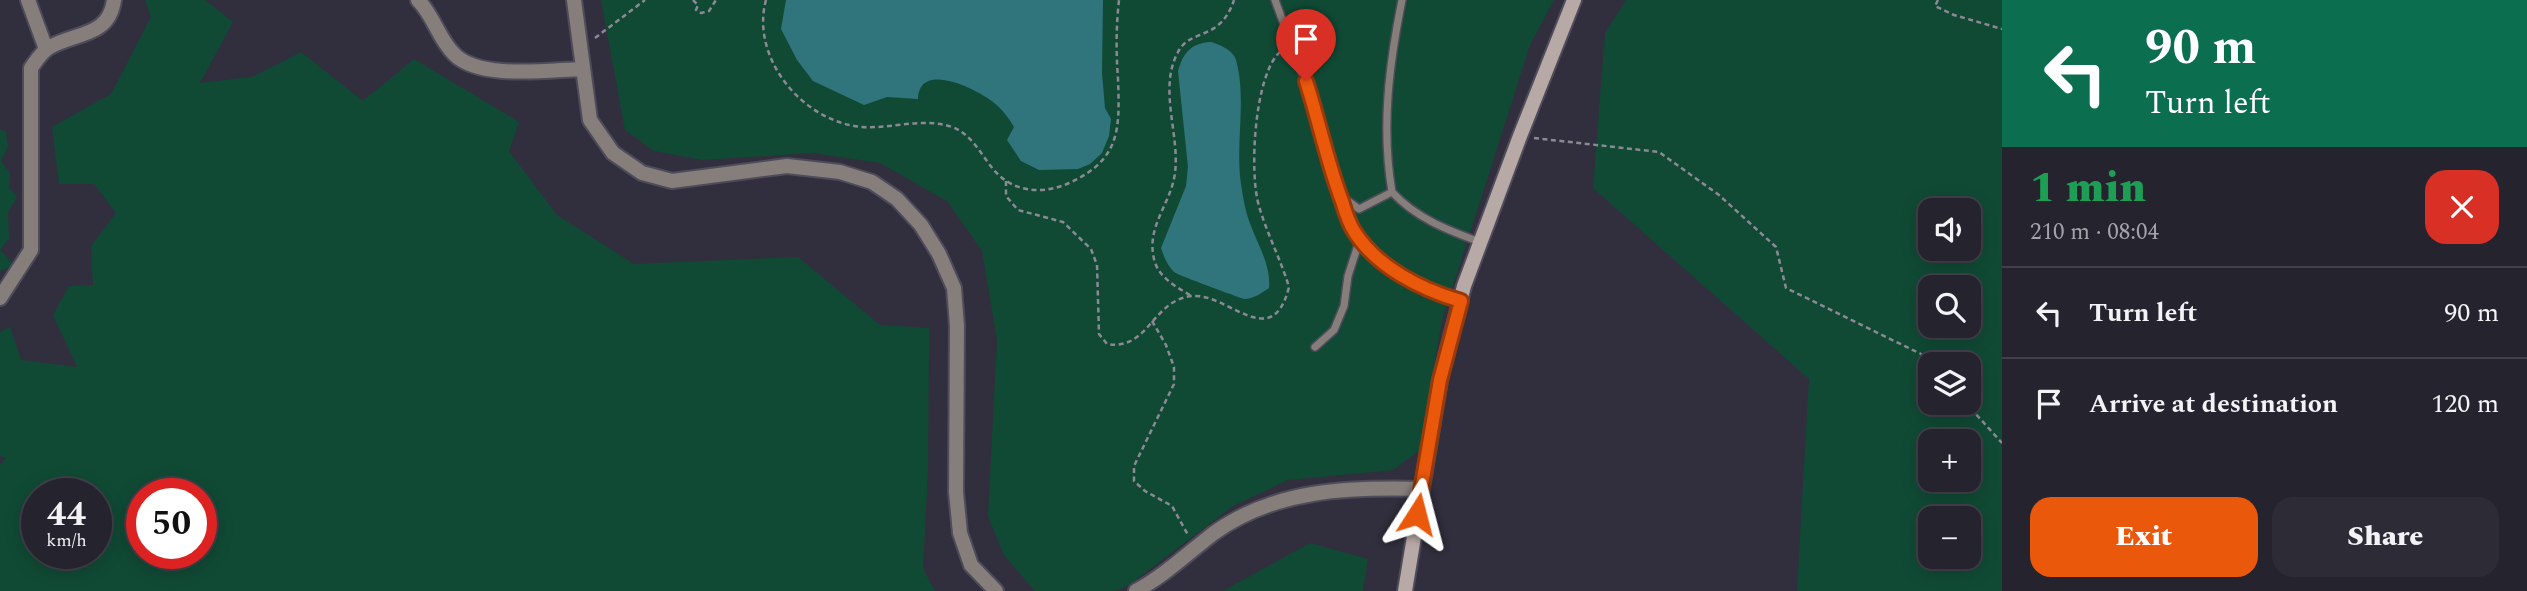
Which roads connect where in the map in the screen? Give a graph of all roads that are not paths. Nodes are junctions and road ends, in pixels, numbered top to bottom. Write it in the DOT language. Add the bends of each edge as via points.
graph roads {
  1 [pos="28,0"];
  2 [pos="114,0"];
  3 [pos="418,0"];
  4 [pos="574,0"];
  5 [pos="1275,0"];
  6 [pos="1402,0"];
  7 [pos="1574,0"];
  8 [pos="46,49"];
  9 [pos="582,69"];
  10 [pos="1392,192"];
  11 [pos="1340,195"];
  12 [pos="1360,239"];
  13 [pos="1480,242"];
  14 [pos="0,298"];
  15 [pos="1461,301"];
  16 [pos="1315,347"];
  17 [pos="1422,489"];
  18 [pos="996,591"];
  19 [pos="1136,591"];
  20 [pos="1405,591"];
  1 -- 8 [label="street"];
  2 -- 8 [label="street" via="110,15 97,30"];
  3 -- 9 [label="street" via="441,38 473,67"];
  4 -- 9 [label="street"];
  5 -- 11 [label="lane" via="1316,111"];
  6 -- 10 [label="lane" via="1385,114"];
  7 -- 13 [label="main road"];
  8 -- 14 [label="street" via="31,68 31,250"];
  9 -- 18 [label="street" via="590,120 613,153 642,173 672,181 787,166 840,172 872,182 922,225 954,288 960,533 971,565"];
  10 -- 11 [label="lane" via="1359,209"];
  10 -- 13 [label="lane" via="1419,216"];
  11 -- 12 [label="lane"];
  12 -- 15 [label="lane" via="1400,274"];
  12 -- 16 [label="lane" via="1339,318 1334,330"];
  13 -- 15 [label="main road"];
  15 -- 17 [label="main road" via="1440,380"];
  17 -- 19 [label="street" via="1365,487 1297,495 1245,514"];
  17 -- 20 [label="main road"];
}
